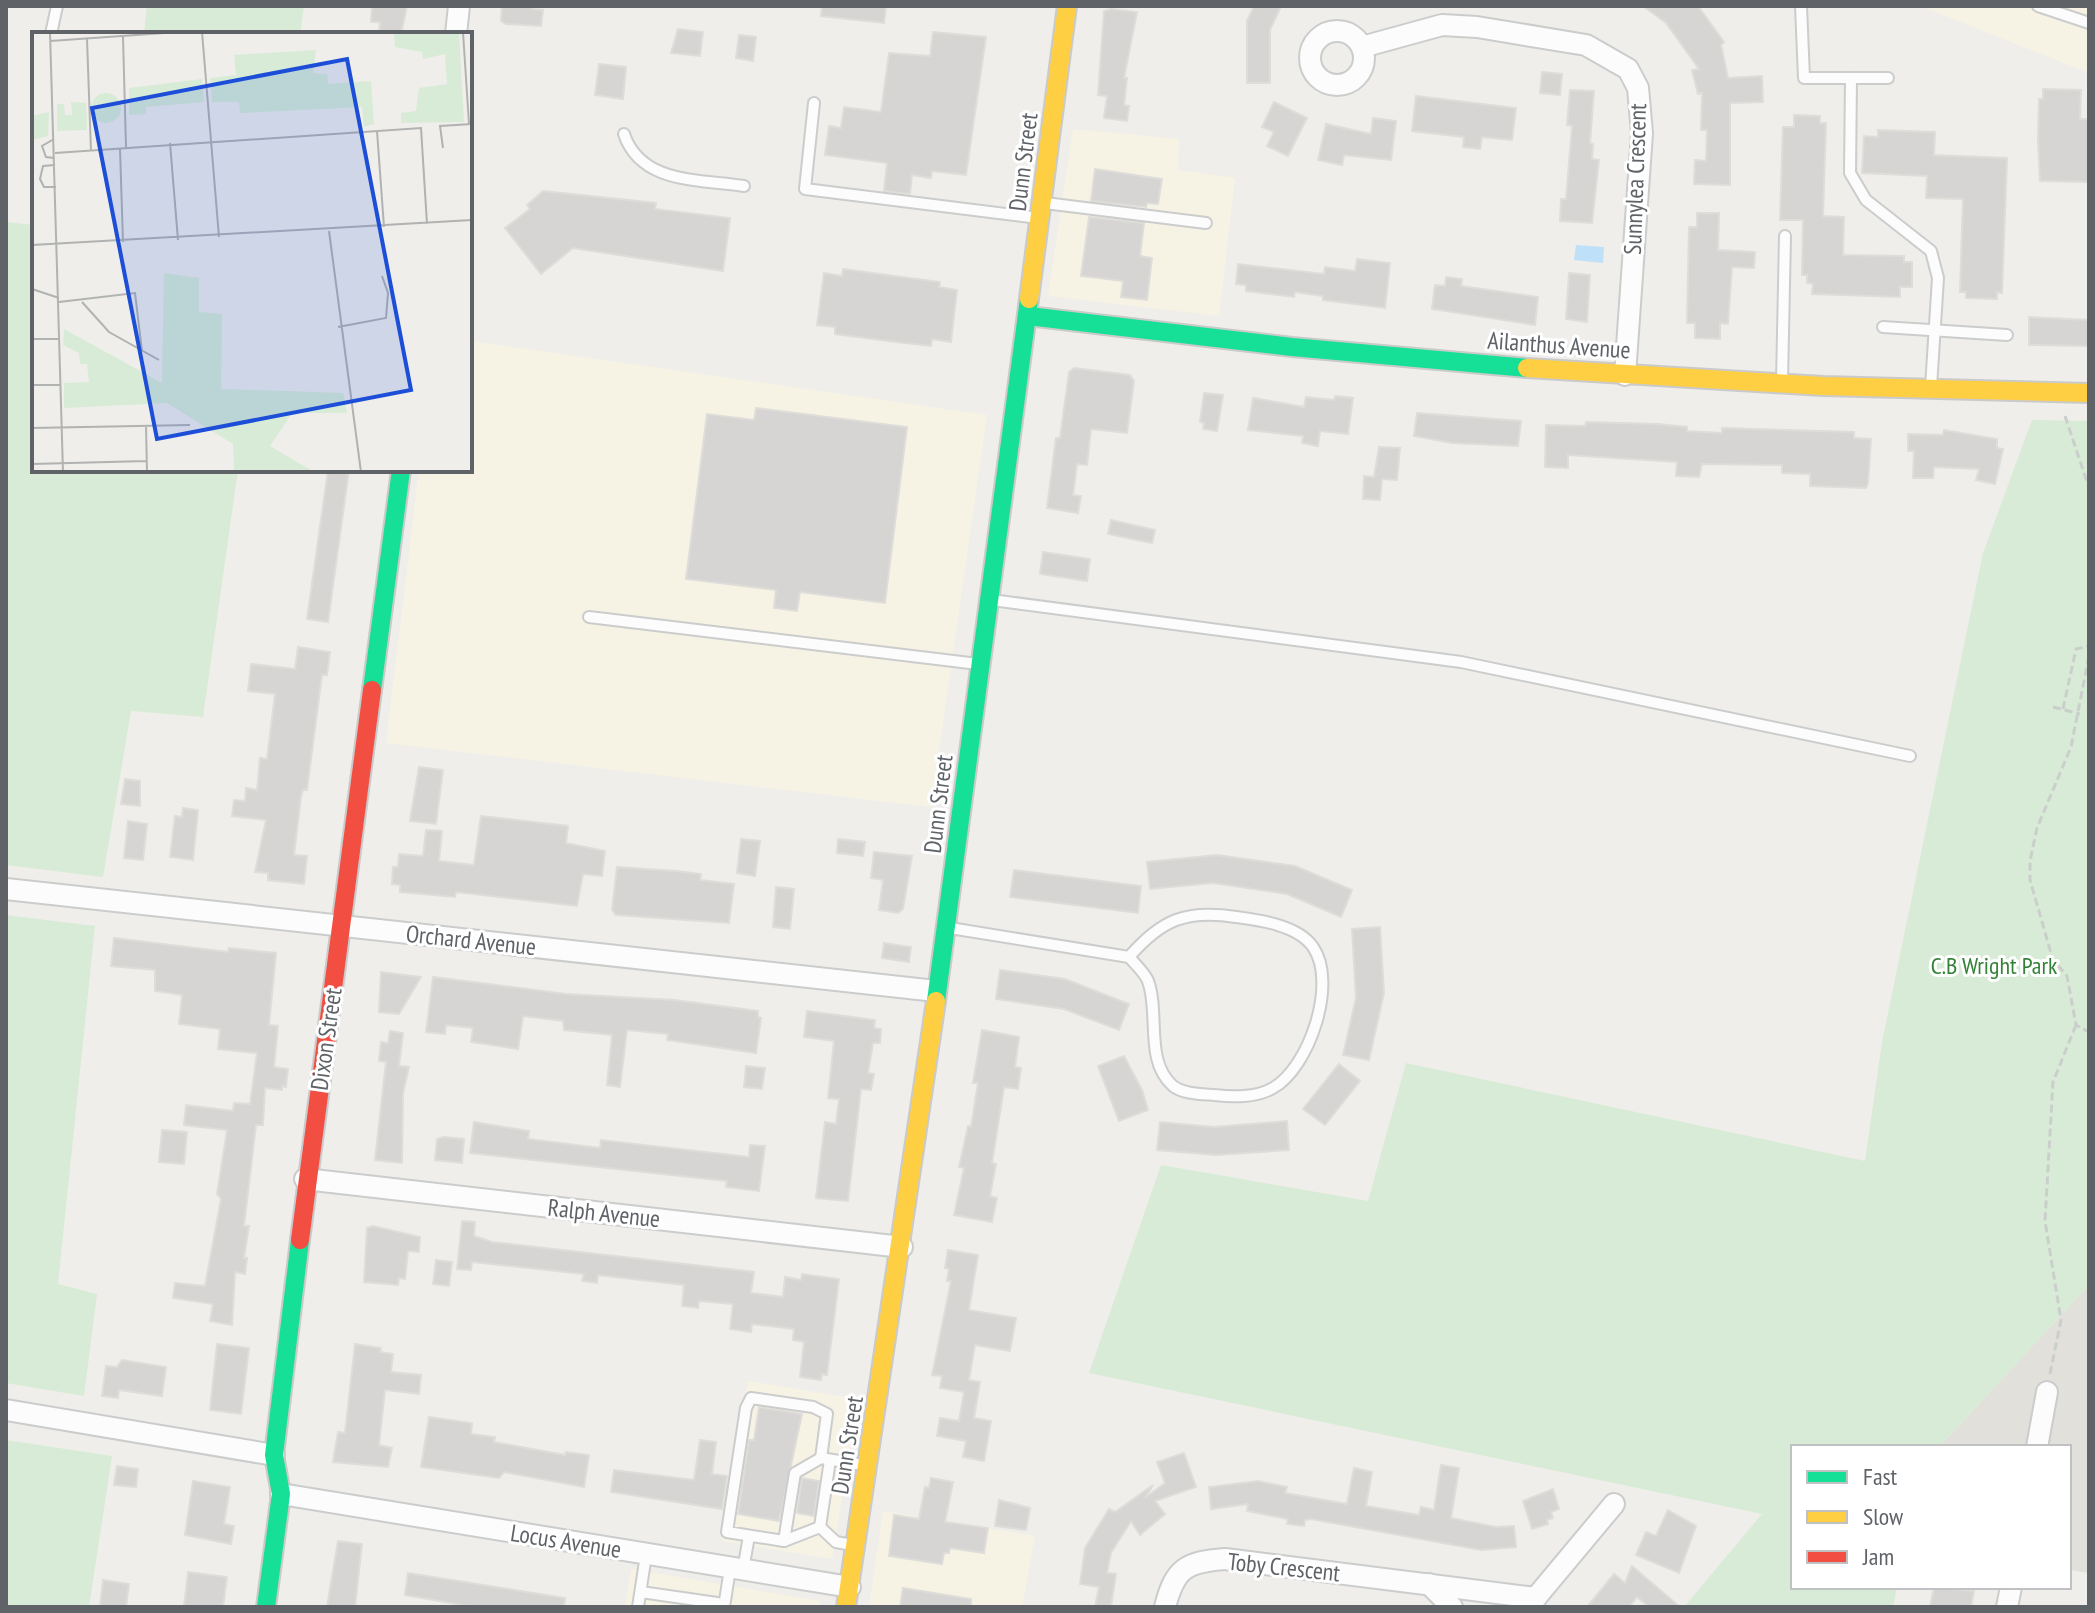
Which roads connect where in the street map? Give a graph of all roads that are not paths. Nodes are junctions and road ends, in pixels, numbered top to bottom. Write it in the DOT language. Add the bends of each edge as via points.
graph roads {
  1 [pos="57,6"];
  2 [pos="459,6"];
  3 [pos="1067,6"];
  4 [pos="1801,6"];
  5 [pos="2038,6"];
  6 [pos="2089,23"];
  7 [pos="51,32"];
  8 [pos="456,32"];
  9 [pos="1362,47"];
  10 [pos="1851,78"];
  11 [pos="1888,78"];
  12 [pos="814,103"];
  13 [pos="624,134"];
  14 [pos="744,186"];
  15 [pos="1041,210"];
  16 [pos="1206,223"];
  17 [pos="1785,236"];
  18 [pos="1028,316"];
  19 [pos="1883,327"];
  20 [pos="1934,331"];
  21 [pos="2007,335"];
  22 [pos="1625,375"];
  23 [pos="1782,382"];
  24 [pos="1930,388"];
  25 [pos="2089,393"];
  26 [pos="401,472"];
  27 [pos="990,600"];
  28 [pos="589,617"];
  29 [pos="980,664"];
  30 [pos="1910,756"];
  31 [pos="6,889"];
  32 [pos="343,927"];
  33 [pos="947,928"];
  34 [pos="1129,957"];
  35 [pos="936,991"];
  36 [pos="305,1179"];
  37 [pos="902,1247"];
  38 [pos="2047,1392"];
  39 [pos="6,1410"];
  40 [pos="2037,1445"];
  41 [pos="274,1455"];
  42 [pos="826,1459"];
  43 [pos="869,1466"];
  44 [pos="281,1494"];
  45 [pos="1614,1504"];
  46 [pos="820,1527"];
  47 [pos="749,1536"];
  48 [pos="784,1541"];
  49 [pos="856,1546"];
  50 [pos="646,1555"];
  51 [pos="736,1570"];
  52 [pos="1429,1584"];
  53 [pos="641,1592"];
  54 [pos="848,1597"];
  55 [pos="1532,1602"];
  56 [pos="724,1606"];
  57 [pos="266,1607"];
  58 [pos="638,1607"];
  59 [pos="1165,1607"];
  60 [pos="1452,1607"];
  1 -- 7 [label="lane"];
  2 -- 8 [label="street"];
  3 -- 15 [label="street, Dunn Street"];
  4 -- 10 [label="lane" via="1804,78"];
  5 -- 6 [label="lane"];
  9 -- 22 [label="street, Sunnylea Crescent" via="1442,25 1477,27 1586,45 1628,69 1638,88 1642,133"];
  10 -- 11 [label="lane"];
  10 -- 20 [label="lane" via="1850,173 1866,200 1931,251 1938,278"];
  12 -- 15 [label="lane" via="805,189"];
  13 -- 14 [label="lane" via="631,154 657,173"];
  15 -- 16 [label="lane"];
  15 -- 18 [label="street, Dunn Street"];
  17 -- 23 [label="lane"];
  18 -- 22 [label="street, Ailanthus Avenue"];
  18 -- 27 [label="street, Dunn Street"];
  19 -- 20 [label="lane"];
  20 -- 21 [label="lane"];
  20 -- 24 [label="lane"];
  22 -- 23 [label="street, Ailanthus Avenue"];
  23 -- 24 [label="street, Ailanthus Avenue"];
  24 -- 25 [label="street, Ailanthus Avenue"];
  26 -- 32 [label="street, Dixon Street"];
  27 -- 29 [label="street, Dunn Street"];
  27 -- 30 [label="lane" via="1461,662"];
  28 -- 29 [label="lane"];
  29 -- 33 [label="street, Dunn Street"];
  31 -- 32 [label="street, Orchard Avenue"];
  32 -- 35 [label="street, Orchard Avenue"];
  32 -- 36 [label="street, Dixon Street"];
  33 -- 34 [label="lane"];
  33 -- 35 [label="street, Dunn Street"];
  34 -- 34 [label="lane" via="1148,981 1155,1047 1162,1073 1174,1087 1232,1097 1258,1094 1275,1087 1295,1067 1311,1039 1322,995 1321,967 1313,946 1293,931 1220,914 1183,917 1152,930"];
  35 -- 37 [label="street, Dunn Street"];
  36 -- 37 [label="street, Ralph Avenue"];
  36 -- 41 [label="street, Dixon Street"];
  37 -- 43 [label="street, Dunn Street"];
  38 -- 40 [label="street"];
  39 -- 41 [label="street"];
  41 -- 44 [label="street, Dixon Street"];
  42 -- 43 [label="lane"];
  42 -- 46 [label="lane"];
  42 -- 47 [label="lane" via="827,1414 751,1398 727,1532"];
  42 -- 48 [label="lane" via="795,1473"];
  43 -- 49 [label="street, Dunn Street"];
  44 -- 50 [label="street, Locus Avenue"];
  44 -- 57 [label="street, Dixon Street"];
  45 -- 55 [label="street"];
  46 -- 48 [label="lane"];
  46 -- 49 [label="lane" via="836,1542"];
  47 -- 48 [label="lane"];
  47 -- 51 [label="lane"];
  49 -- 54 [label="street, Dunn Street"];
  50 -- 51 [label="street, Locus Avenue"];
  50 -- 53 [label="lane"];
  51 -- 54 [label="street, Locus Avenue"];
  51 -- 56 [label="lane"];
  52 -- 55 [label="street, Toby Crescent"];
  52 -- 59 [label="street, Toby Crescent" via="1225,1559 1196,1561 1177,1574"];
  52 -- 60 [label="street"];
  53 -- 56 [label="lane"];
  53 -- 58 [label="lane"];
}
